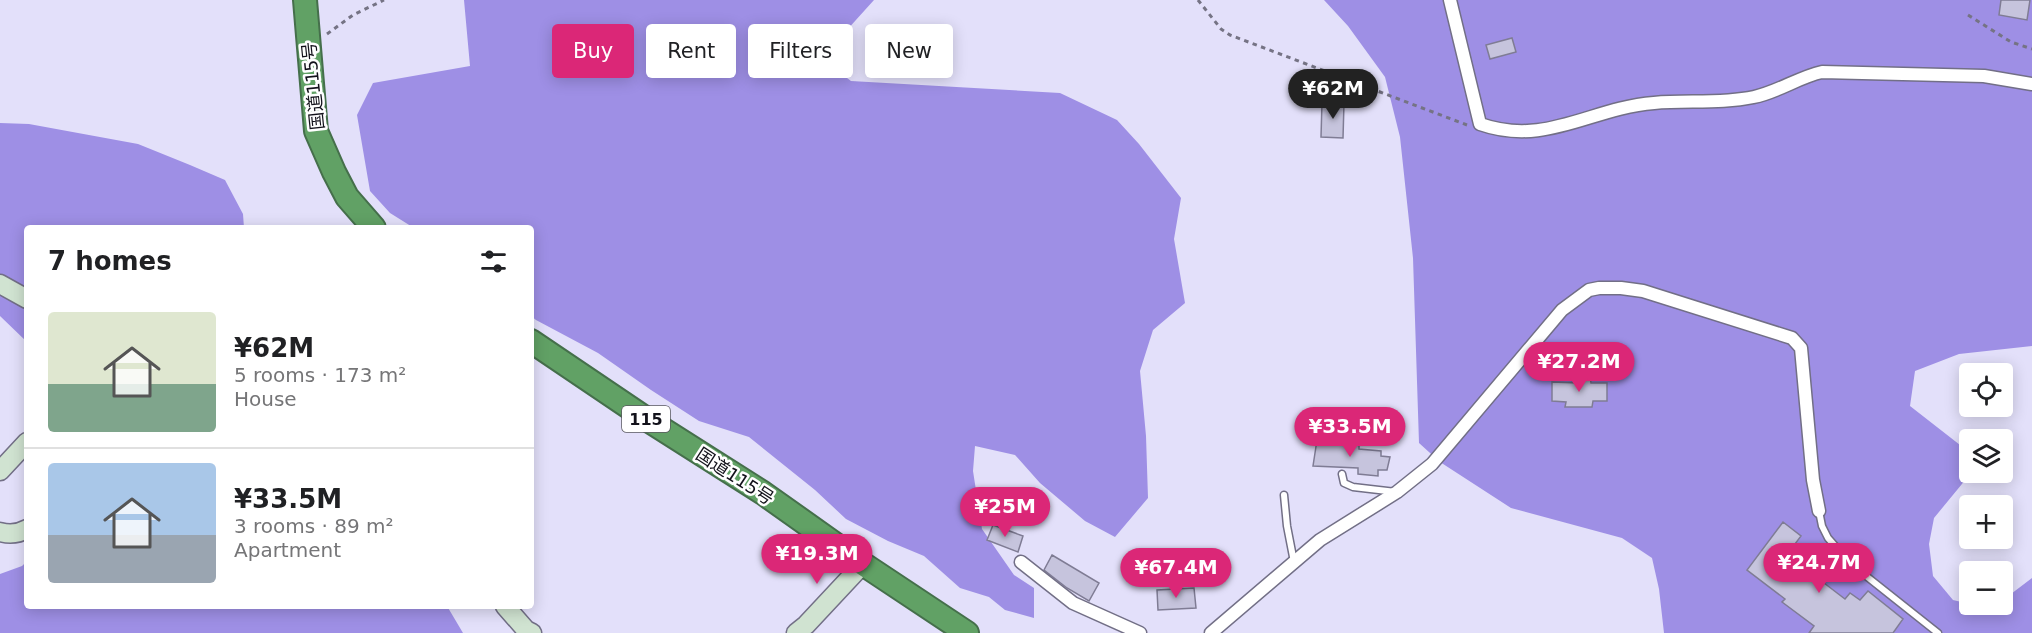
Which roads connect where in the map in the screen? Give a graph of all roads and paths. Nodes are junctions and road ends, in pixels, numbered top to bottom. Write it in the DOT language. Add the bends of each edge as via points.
graph roads {
  1 [pos="304,0"];
  2 [pos="384,0"];
  3 [pos="1198,0"];
  4 [pos="1450,0"];
  5 [pos="1968,15"];
  6 [pos="308,46"];
  7 [pos="2032,49"];
  8 [pos="2032,84"];
  9 [pos="1480,124"];
  10 [pos="371,225"];
  11 [pos="0,284"];
  12 [pos="24,297"];
  13 [pos="534,343"];
  14 [pos="24,445"];
  15 [pos="0,471"];
  16 [pos="1342,474"];
  17 [pos="1397,492"];
  18 [pos="1284,495"];
  19 [pos="1819,511"];
  20 [pos="24,531"];
  21 [pos="0,532"];
  22 [pos="1022,562"];
  23 [pos="1294,562"];
  24 [pos="863,564"];
  25 [pos="508,609"];
  26 [pos="532,633"];
  27 [pos="796,633"];
  28 [pos="967,633"];
  29 [pos="1140,633"];
  30 [pos="1211,633"];
  31 [pos="1938,633"];
  1 -- 6 [label="highway, 国道115号"];
  2 -- 6 [label="path" via="353,15"];
  3 -- 9 [label="path" via="1230,35 1472,127"];
  4 -- 9 [label="street"];
  5 -- 7 [label="path" via="2012,42"];
  6 -- 10 [label="highway, 国道115号" via="316,131 348,197"];
  8 -- 9 [label="street" via="1984,76 1822,72 1756,97 1631,106 1545,130 1520,132"];
  11 -- 12 [label="main road"];
  13 -- 24 [label="highway, 国道115号 / 115" via="763,492"];
  14 -- 15 [label="main road"];
  16 -- 17 [label="lane" via="1344,483 1353,487"];
  17 -- 19 [label="street" via="1440,456 1562,310 1589,290 1621,288 1643,291 1798,343 1805,373"];
  17 -- 23 [label="street" via="1320,540"];
  18 -- 23 [label="lane"];
  19 -- 31 [label="lane" via="1828,538 1851,564"];
  20 -- 21 [label="main road" via="9,535"];
  22 -- 29 [label="street" via="1073,603"];
  23 -- 30 [label="street"];
  24 -- 27 [label="main road"];
  24 -- 28 [label="highway, 国道115号 / 115"];
  25 -- 26 [label="main road"];
}
